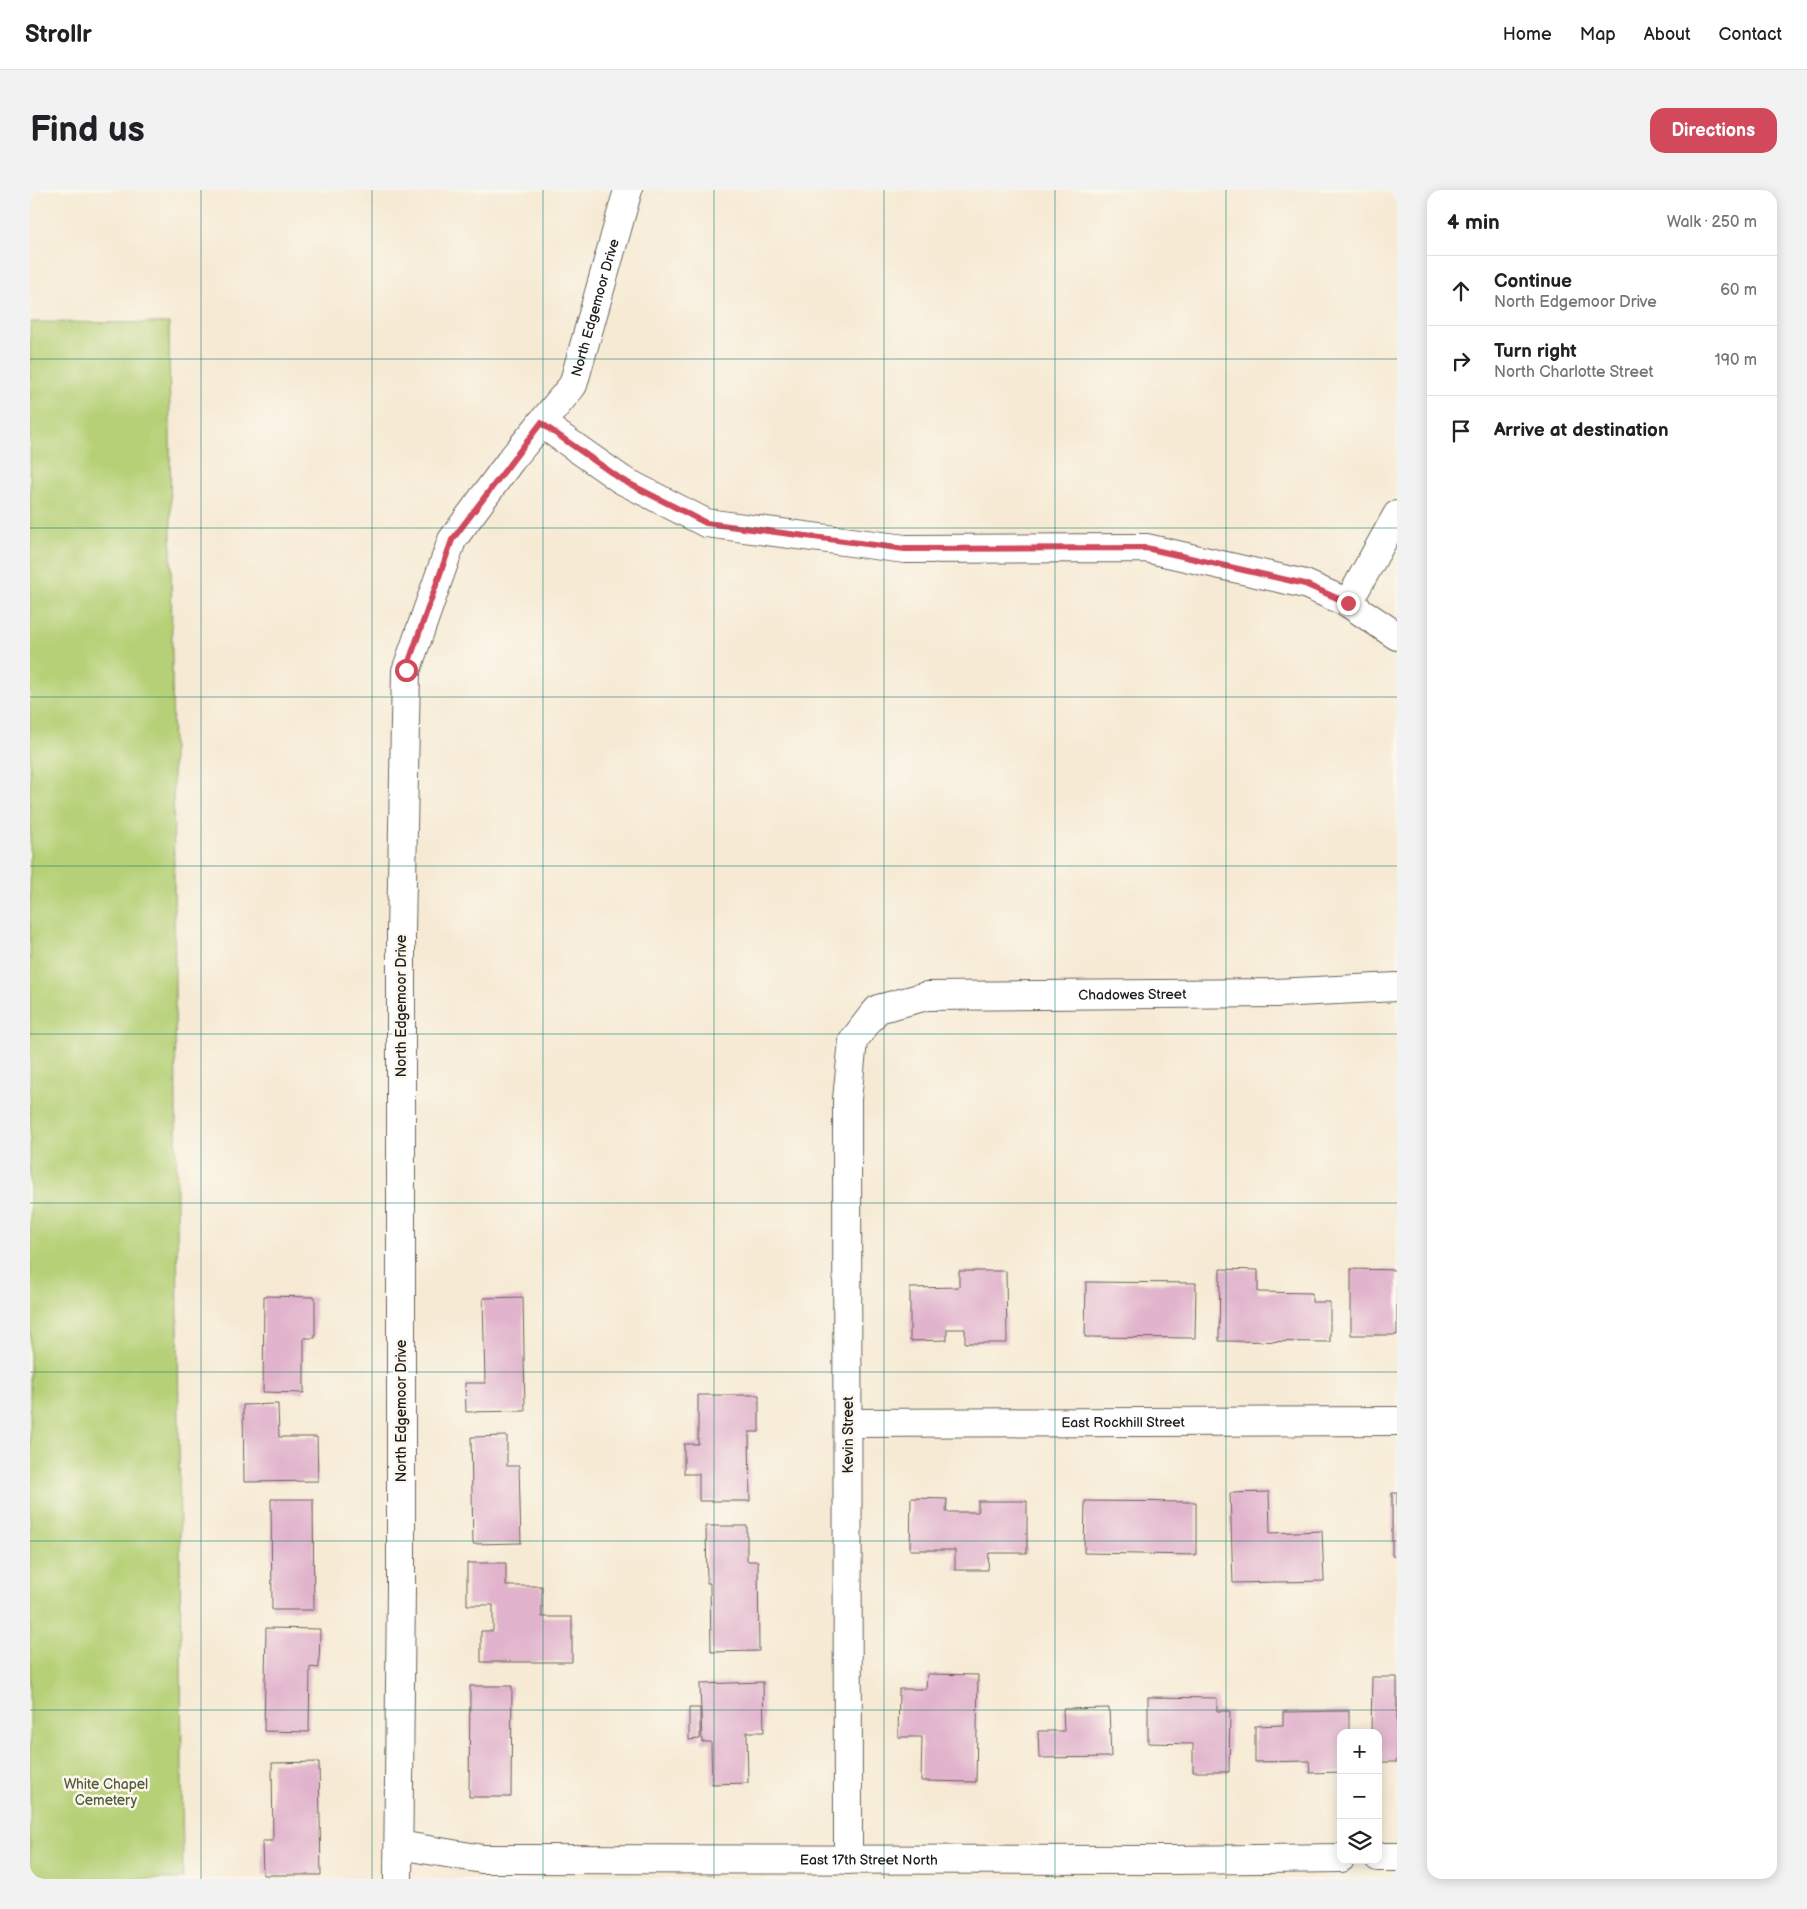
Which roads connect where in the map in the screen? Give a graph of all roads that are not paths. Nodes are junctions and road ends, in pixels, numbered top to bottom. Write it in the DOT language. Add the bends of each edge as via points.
graph roads {
  1 [pos="628,190"];
  2 [pos="541,423"];
  3 [pos="1397,515"];
  4 [pos="1348,603"];
  5 [pos="1397,636"];
  6 [pos="1397,987"];
  7 [pos="872,1016"];
  8 [pos="1397,1421"];
  9 [pos="848,1423"];
  10 [pos="399,1845"];
  11 [pos="1382,1857"];
  12 [pos="1397,1857"];
  13 [pos="1337,1858"];
  14 [pos="848,1860"];
  15 [pos="398,1879"];
  1 -- 2 [label="street, North Edgemoor Drive" via="573,385"];
  2 -- 4 [label="street" via="622,480 706,523 905,549 1146,548 1305,584"];
  2 -- 10 [label="street, North Edgemoor Drive" via="452,540 406,670 400,933"];
  3 -- 4 [label="street"];
  4 -- 5 [label="street"];
  6 -- 7 [label="street, Chadowes Street" via="1276,993 927,996 878,1009"];
  7 -- 9 [label="street, Kevin Street" via="853,1041 847,1099"];
  8 -- 9 [label="street, East Rockhill Street"];
  9 -- 14 [label="street, Kevin Street"];
  10 -- 14 [label="street, East 17th Street North" via="482,1859"];
  10 -- 15 [label="street, North Edgemoor Drive"];
  11 -- 12 [label="street"];
  13 -- 14 [label="street, East 17th Street North"];
}
